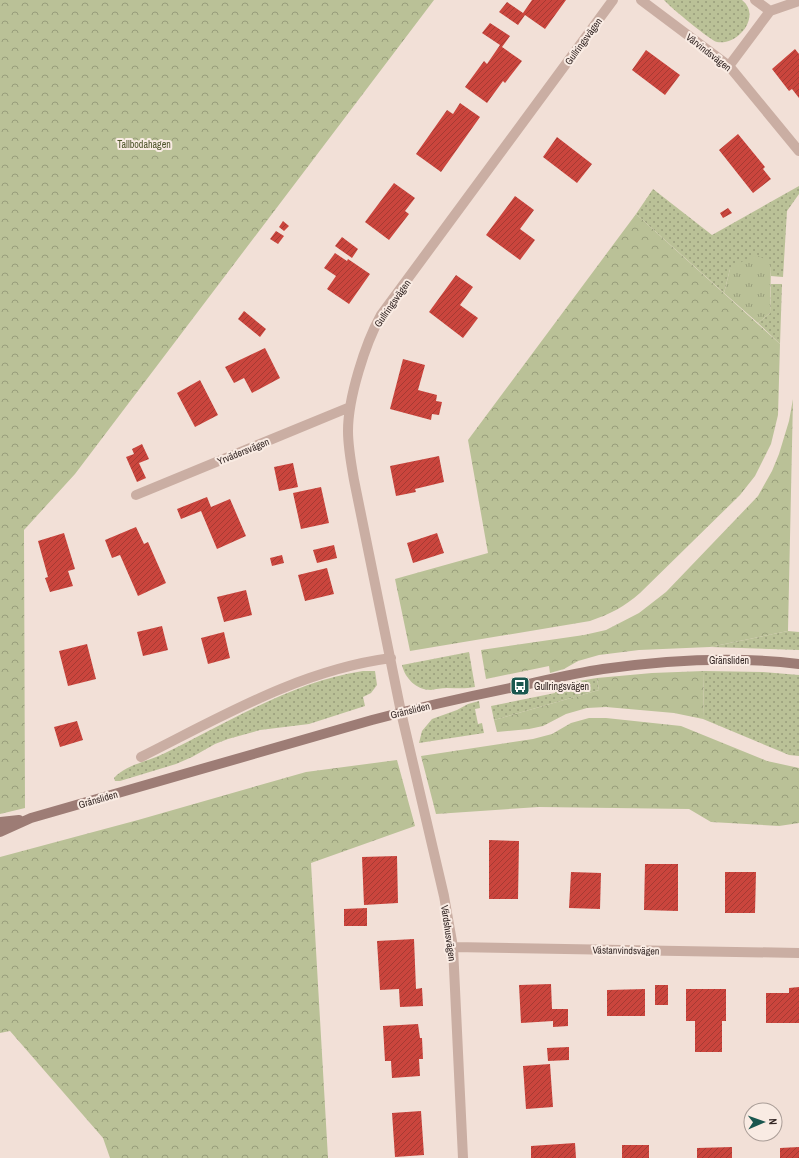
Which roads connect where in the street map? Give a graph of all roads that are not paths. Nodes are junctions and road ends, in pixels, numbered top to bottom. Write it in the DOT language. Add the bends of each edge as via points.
graph roads {
  1 [pos="613,0"];
  2 [pos="641,0"];
  3 [pos="755,0"];
  4 [pos="799,1"];
  5 [pos="770,11"];
  6 [pos="729,66"];
  7 [pos="799,151"];
  8 [pos="350,407"];
  9 [pos="136,495"];
  10 [pos="391,658"];
  11 [pos="799,664"];
  12 [pos="401,712"];
  13 [pos="141,757"];
  14 [pos="31,818"];
  15 [pos="0,822"];
  16 [pos="0,832"];
  17 [pos="453,946"];
  18 [pos="799,953"];
  19 [pos="463,1158"];
  1 -- 8 [label="street, Gullringsvägen" via="381,315 366,348"];
  2 -- 6 [label="street, Vårvindsvägen"];
  3 -- 5 [label="street"];
  4 -- 5 [label="street"];
  5 -- 6 [label="street"];
  6 -- 7 [label="street, Vårvindsvägen"];
  8 -- 9 [label="street, Yrvädersvägen"];
  8 -- 10 [label="street, Gullringsvägen" via="349,451"];
  10 -- 12 [label="street, Gullringsvägen"];
  10 -- 13 [label="street" via="311,676 268,693"];
  11 -- 12 [label="street, Gränsliden" via="700,660 601,669"];
  12 -- 14 [label="street, Gränsliden"];
  12 -- 17 [label="street, Värdshusvägen" via="444,896"];
  14 -- 15 [label="street, Gränsliden"];
  14 -- 16 [label="street, Gränsliden"];
  17 -- 18 [label="street, Västanvindsvägen"];
  17 -- 19 [label="street, Värdshusvägen"];
}
